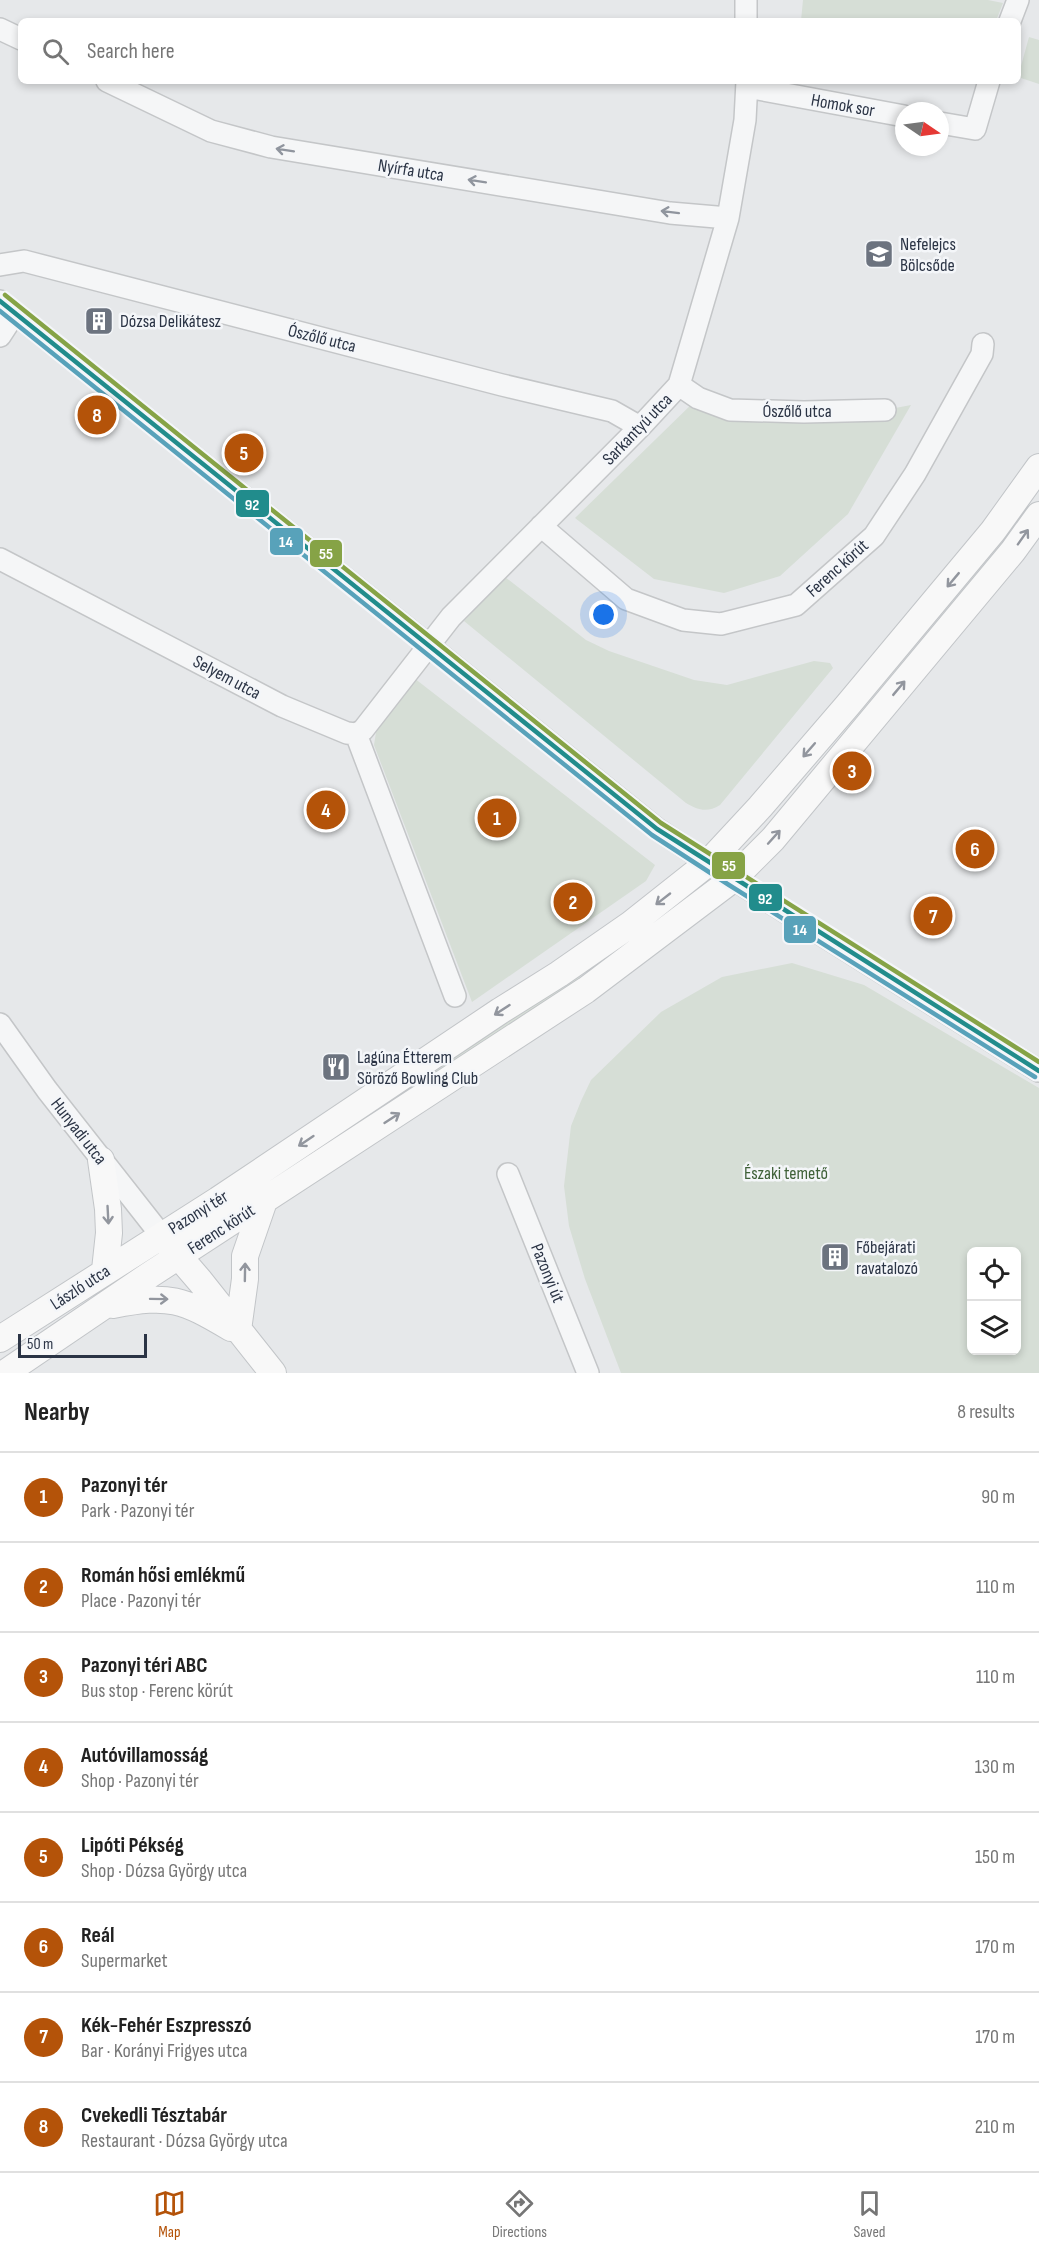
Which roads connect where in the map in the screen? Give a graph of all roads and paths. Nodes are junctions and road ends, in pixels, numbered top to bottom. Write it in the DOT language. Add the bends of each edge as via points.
graph roads {
  1 [pos="746,0"];
  2 [pos="1018,0"];
  3 [pos="746,18"];
  4 [pos="1011,18"];
  5 [pos="0,29"];
  6 [pos="18,38"];
  7 [pos="113,84"];
  8 [pos="747,84"];
  9 [pos="989,84"];
  10 [pos="895,114"];
  11 [pos="949,125"];
  12 [pos="728,218"];
  13 [pos="0,265"];
  14 [pos="8,307"];
  15 [pos="0,336"];
  16 [pos="983,344"];
  17 [pos="679,385"];
  18 [pos="885,410"];
  19 [pos="640,427"];
  20 [pos="1039,467"];
  21 [pos="1039,515"];
  22 [pos="541,526"];
  23 [pos="0,559"];
  24 [pos="427,645"];
  25 [pos="356,734"];
  26 [pos="708,863"];
  27 [pos="733,879"];
  28 [pos="455,996"];
  29 [pos="0,1024"];
  30 [pos="1039,1071"];
  31 [pos="101,1160"];
  32 [pos="508,1174"];
  33 [pos="264,1201"];
  34 [pos="161,1235"];
  35 [pos="179,1257"];
  36 [pos="105,1270"];
  37 [pos="101,1307"];
  38 [pos="239,1332"];
  39 [pos="0,1339"];
  40 [pos="5,1373"];
  41 [pos="273,1373"];
  42 [pos="588,1373"];
  1 -- 3 [label="street"];
  2 -- 4 [label="street"];
  5 -- 6 [label="street"];
  12 -- 7 [label="street, Nyírfa utca, one-way" via="670,213 271,147 211,131"];
  8 -- 10 [label="street, Homok sor"];
  8 -- 12 [label="street, Sarkantyú utca" via="745,120"];
  9 -- 11 [label="street" via="975,129"];
  12 -- 17 [label="street, Sarkantyú utca"];
  13 -- 19 [label="street, Ószőlő utca" via="24,261 612,411"];
  14 -- 15 [label="street"];
  14 -- 24 [label="street"];
  16 -- 22 [label="street, Ferenc körút" via="982,354 915,474 874,536 796,605 721,624 683,620 626,599"];
  17 -- 18 [label="street, Ószőlő utca" via="698,398 730,410"];
  17 -- 19 [label="street, Sarkantyú utca"];
  19 -- 22 [label="street, Sarkantyú utca"];
  20 -- 26 [label="main road, one-way" via="972,557"];
  27 -- 21 [label="main road, one-way" via="773,839"];
  22 -- 24 [label="street, Sarkantyú utca"];
  23 -- 25 [label="street, Selyem utca" via="282,706"];
  24 -- 25 [label="street"];
  24 -- 26 [label="street" via="657,829"];
  25 -- 28 [label="street"];
  26 -- 27 [label="street"];
  26 -- 34 [label="main road, Pazonyi tér, one-way" via="559,974"];
  27 -- 30 [label="street"];
  33 -- 27 [label="main road, one-way" via="586,990"];
  29 -- 31 [label="street, Hunyadi utca"];
  31 -- 34 [label="street, Hunyadi utca"];
  31 -- 36 [label="main road, one-way" via="109,1233"];
  32 -- 42 [label="street, Pazonyi út"];
  33 -- 35 [label="main road, Ferenc körút"];
  38 -- 33 [label="main road, one-way" via="245,1256"];
  34 -- 35 [label="main road"];
  34 -- 36 [label="main road, László utca"];
  35 -- 37 [label="main road, Ferenc körút"];
  35 -- 38 [label="main road"];
  36 -- 39 [label="main road, László utca"];
  37 -- 38 [label="main road, one-way" via="167,1298 196,1307"];
  37 -- 40 [label="main road, László utca"];
  38 -- 41 [label="main road"];
}
